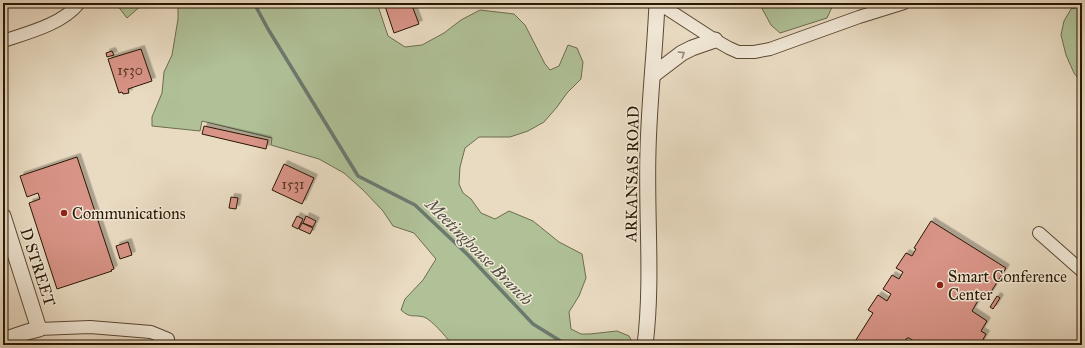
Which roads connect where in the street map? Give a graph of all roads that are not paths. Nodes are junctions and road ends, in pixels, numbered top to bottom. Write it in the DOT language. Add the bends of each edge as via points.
graph roads {
  1 [pos="79,3"];
  2 [pos="658,3"];
  3 [pos="904,3"];
  4 [pos="715,40"];
  5 [pos="3,41"];
  6 [pos="653,75"];
  7 [pos="3,216"];
  8 [pos="1039,233"];
  9 [pos="1082,271"];
  10 [pos="39,329"];
  11 [pos="168,339"];
  12 [pos="3,340"];
  13 [pos="645,345"];
  1 -- 5 [label="street" via="65,16 48,25"];
  2 -- 4 [label="street"];
  2 -- 6 [label="street, ARKANSAS ROAD"];
  3 -- 4 [label="street" via="770,49 738,52"];
  6 -- 4 [label="street, one-way" via="682,53"];
  6 -- 13 [label="street, ARKANSAS ROAD" via="648,152 649,254"];
  7 -- 10 [label="street, D STREET"];
  8 -- 9 [label="street"];
  10 -- 11 [label="street" via="90,327 151,332"];
  10 -- 12 [label="street"];
}
